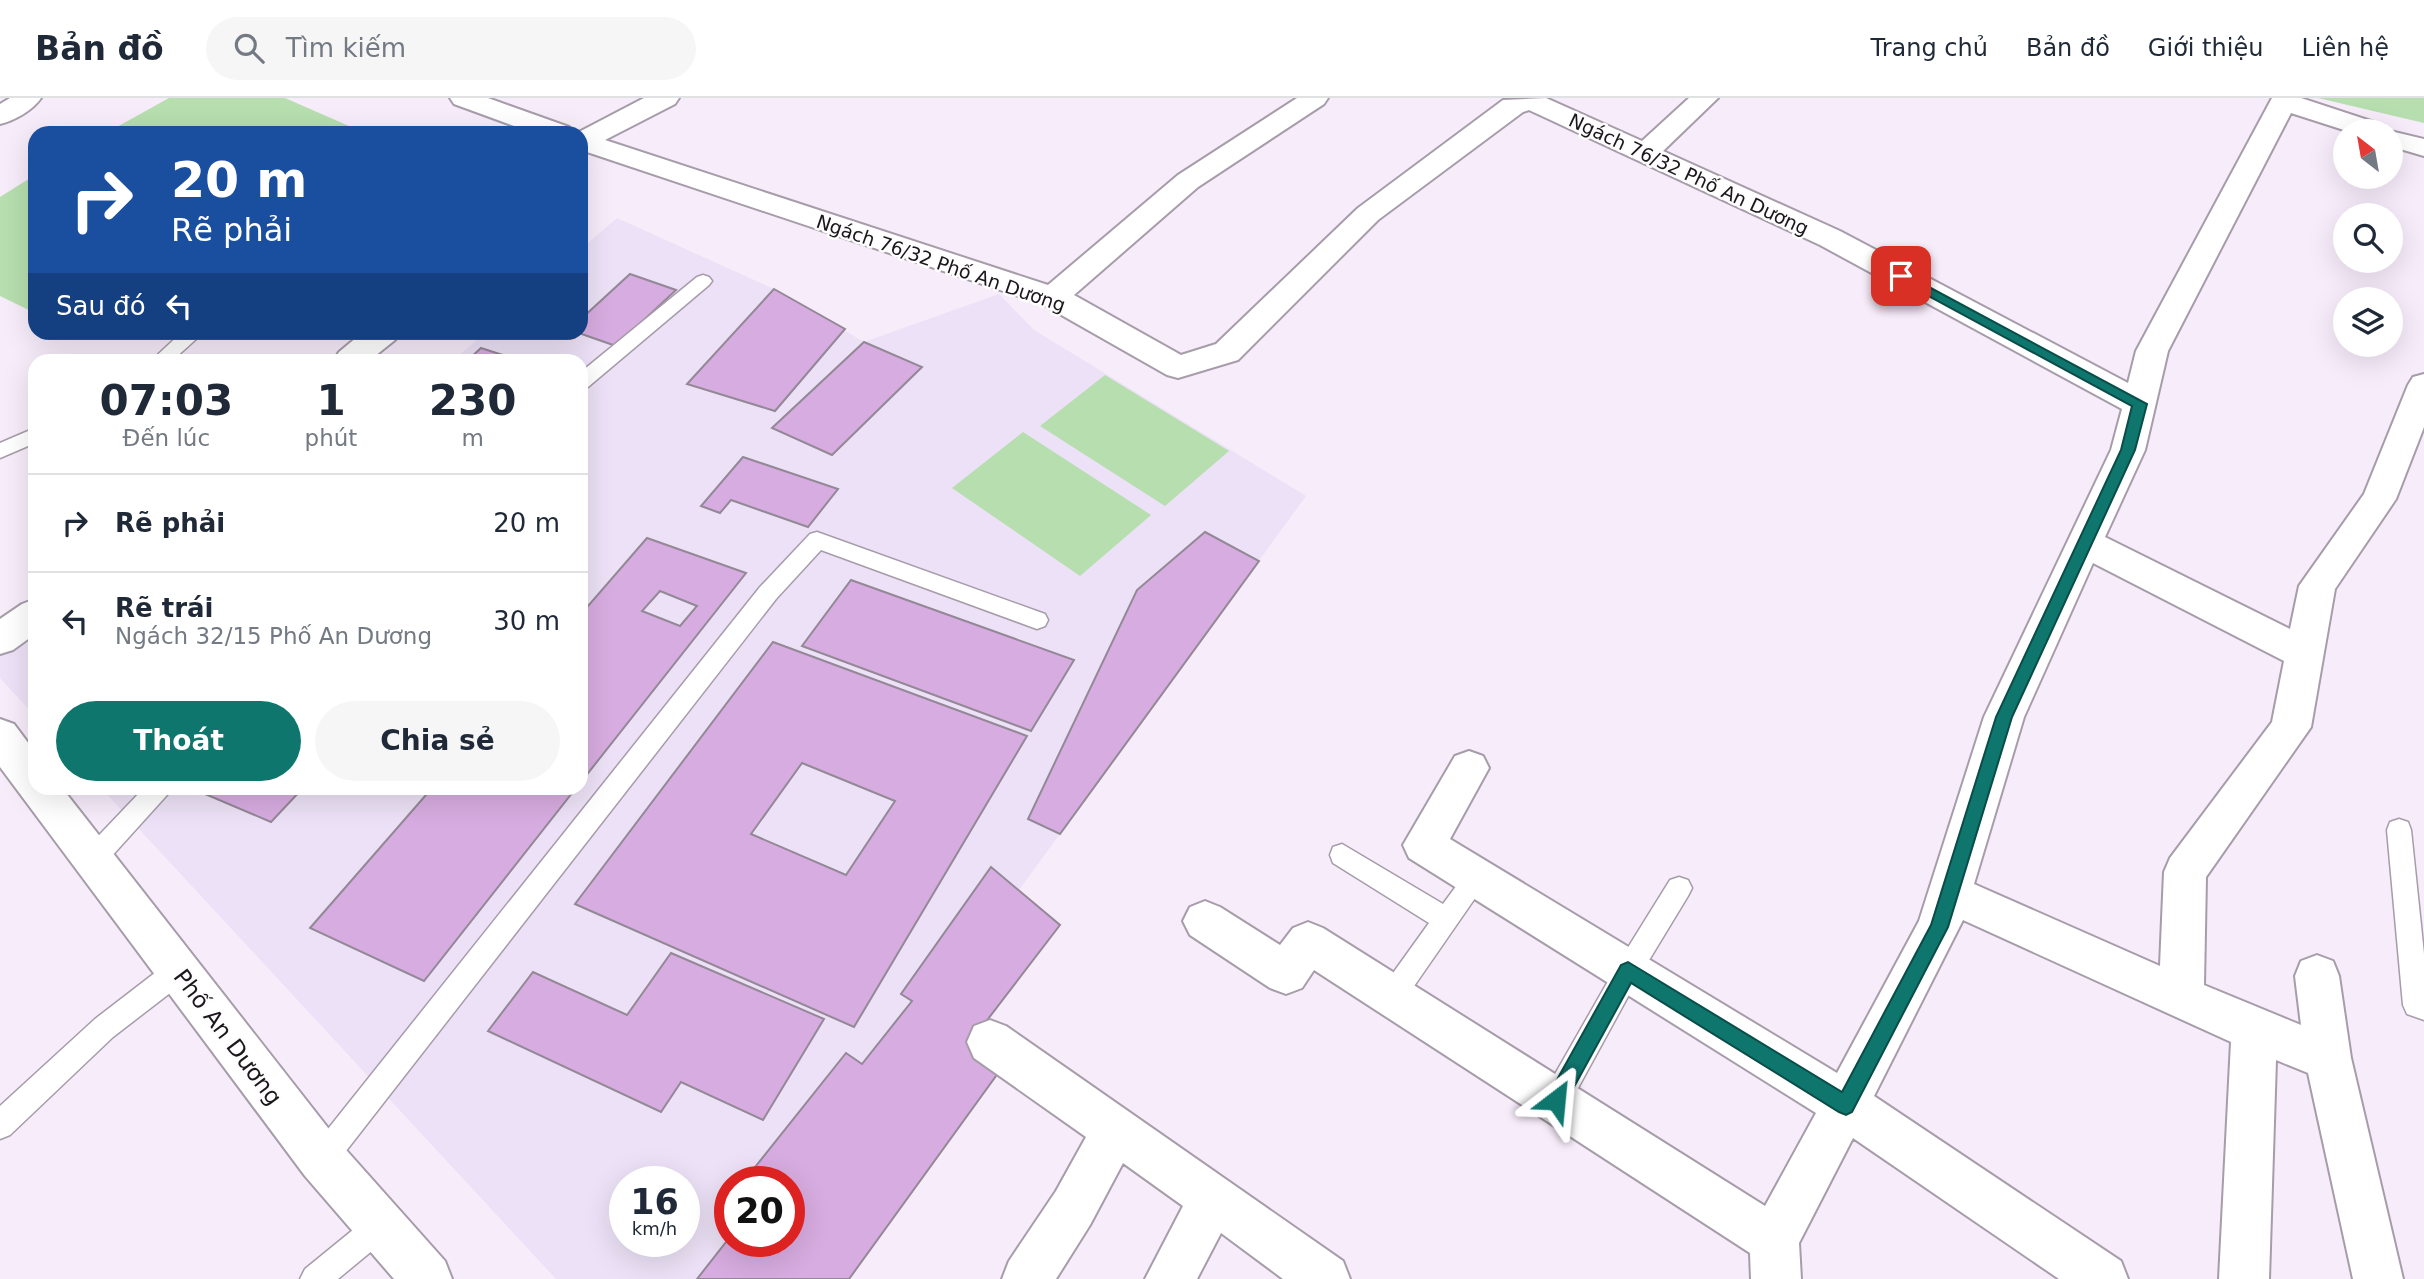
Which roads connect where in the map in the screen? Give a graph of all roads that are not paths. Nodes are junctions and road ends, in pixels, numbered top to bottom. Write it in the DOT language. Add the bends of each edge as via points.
graph roads {
  1 [pos="28,98"];
  2 [pos="463,98"];
  3 [pos="666,98"];
  4 [pos="1315,98"];
  5 [pos="1705,98"];
  6 [pos="2284,100"];
  7 [pos="1560,105"];
  8 [pos="1,113"];
  9 [pos="2339,119"];
  10 [pos="524,126"];
  11 [pos="2403,141"];
  12 [pos="588,144"];
  13 [pos="2424,148"];
  14 [pos="1644,153"];
  15 [pos="588,154"];
  16 [pos="703,281"];
  17 [pos="1053,298"];
  18 [pos="185,340"];
  19 [pos="374,340"];
  20 [pos="168,354"];
  21 [pos="357,354"];
  22 [pos="588,376"];
  23 [pos="2424,384"];
  24 [pos="2140,404"];
  25 [pos="28,438"];
  26 [pos="0,452"];
  27 [pos="2085,543"];
  28 [pos="28,619"];
  29 [pos="1037,620"];
  30 [pos="0,639"];
  31 [pos="2305,653"];
  32 [pos="0,736"];
  33 [pos="1469,768"];
  34 [pos="28,774"];
  35 [pos="43,795"];
  36 [pos="152,795"];
  37 [pos="2399,830"];
  38 [pos="1342,855"];
  39 [pos="92,860"];
  40 [pos="1477,878"];
  41 [pos="1679,888"];
  42 [pos="1950,894"];
  43 [pos="1446,920"];
  44 [pos="1205,921"];
  45 [pos="178,971"];
  46 [pos="1628,971"];
  47 [pos="2316,976"];
  48 [pos="1392,996"];
  49 [pos="2181,997"];
  50 [pos="2424,1007"];
  51 [pos="2255,1030"];
  52 [pos="990,1042"];
  53 [pos="2328,1058"];
  54 [pos="1556,1100"];
  55 [pos="1846,1105"];
  56 [pos="0,1125"];
  57 [pos="1116,1129"];
  58 [pos="322,1159"];
  59 [pos="1214,1198"];
  60 [pos="380,1226"];
  61 [pos="1775,1259"];
  62 [pos="316,1279"];
  63 [pos="427,1279"];
  64 [pos="1027,1279"];
  65 [pos="1170,1279"];
  66 [pos="1325,1279"];
  67 [pos="2103,1279"];
  68 [pos="2244,1279"];
  69 [pos="2378,1279"];
  1 -- 8 [label="street"];
  2 -- 10 [label="street, Ngách 76/32 Phố An Dương"];
  3 -- 12 [label="street" via="623,118"];
  4 -- 17 [label="street" via="1188,181"];
  5 -- 14 [label="street"];
  6 -- 9 [label="street"];
  6 -- 24 [label="street" via="2152,351"];
  7 -- 14 [label="street, Ngách 76/32 Phố An Dương"];
  7 -- 17 [label="street, Ngách 76/32 Phố An Dương" via="1531,101 1513,106 1368,214 1227,352 1178,367"];
  11 -- 13 [label="street"];
  14 -- 24 [label="street, Ngách 76/32 Phố An Dương" via="1830,238"];
  15 -- 17 [label="street, Ngách 76/32 Phố An Dương"];
  16 -- 22 [label="lane"];
  18 -- 20 [label="lane"];
  19 -- 21 [label="street"];
  23 -- 31 [label="street" via="2379,499 2317,586"];
  24 -- 27 [label="street" via="2128,450"];
  25 -- 26 [label="lane"];
  27 -- 31 [label="street"];
  27 -- 42 [label="street" via="2004,717"];
  28 -- 30 [label="street"];
  29 -- 58 [label="lane" via="817,540 768,593"];
  31 -- 49 [label="street" via="2291,727 2185,872"];
  32 -- 34 [label="street"];
  33 -- 40 [label="street" via="1424,845"];
  35 -- 39 [label="street, Phố An Dương"];
  36 -- 39 [label="lane"];
  37 -- 50 [label="lane" via="2416,1005"];
  38 -- 43 [label="lane"];
  39 -- 45 [label="street, Phố An Dương"];
  40 -- 43 [label="lane"];
  40 -- 46 [label="street"];
  41 -- 46 [label="lane"];
  42 -- 49 [label="street"];
  42 -- 55 [label="street" via="1939,927"];
  43 -- 48 [label="lane"];
  44 -- 48 [label="street" via="1286,974 1308,943"];
  45 -- 56 [label="lane" via="104,1028"];
  45 -- 58 [label="street, Phố An Dương"];
  46 -- 54 [label="lane"];
  46 -- 55 [label="street"];
  47 -- 53 [label="street"];
  48 -- 54 [label="street"];
  49 -- 51 [label="street"];
  51 -- 53 [label="street"];
  51 -- 68 [label="street"];
  52 -- 57 [label="street"];
  53 -- 69 [label="street"];
  54 -- 61 [label="street"];
  55 -- 61 [label="street"];
  55 -- 67 [label="street"];
  57 -- 59 [label="street"];
  57 -- 64 [label="street"];
  58 -- 60 [label="street, Phố An Dương"];
  59 -- 65 [label="street"];
  59 -- 66 [label="street"];
  60 -- 62 [label="lane"];
  60 -- 63 [label="street, Phố An Dương"];
}
